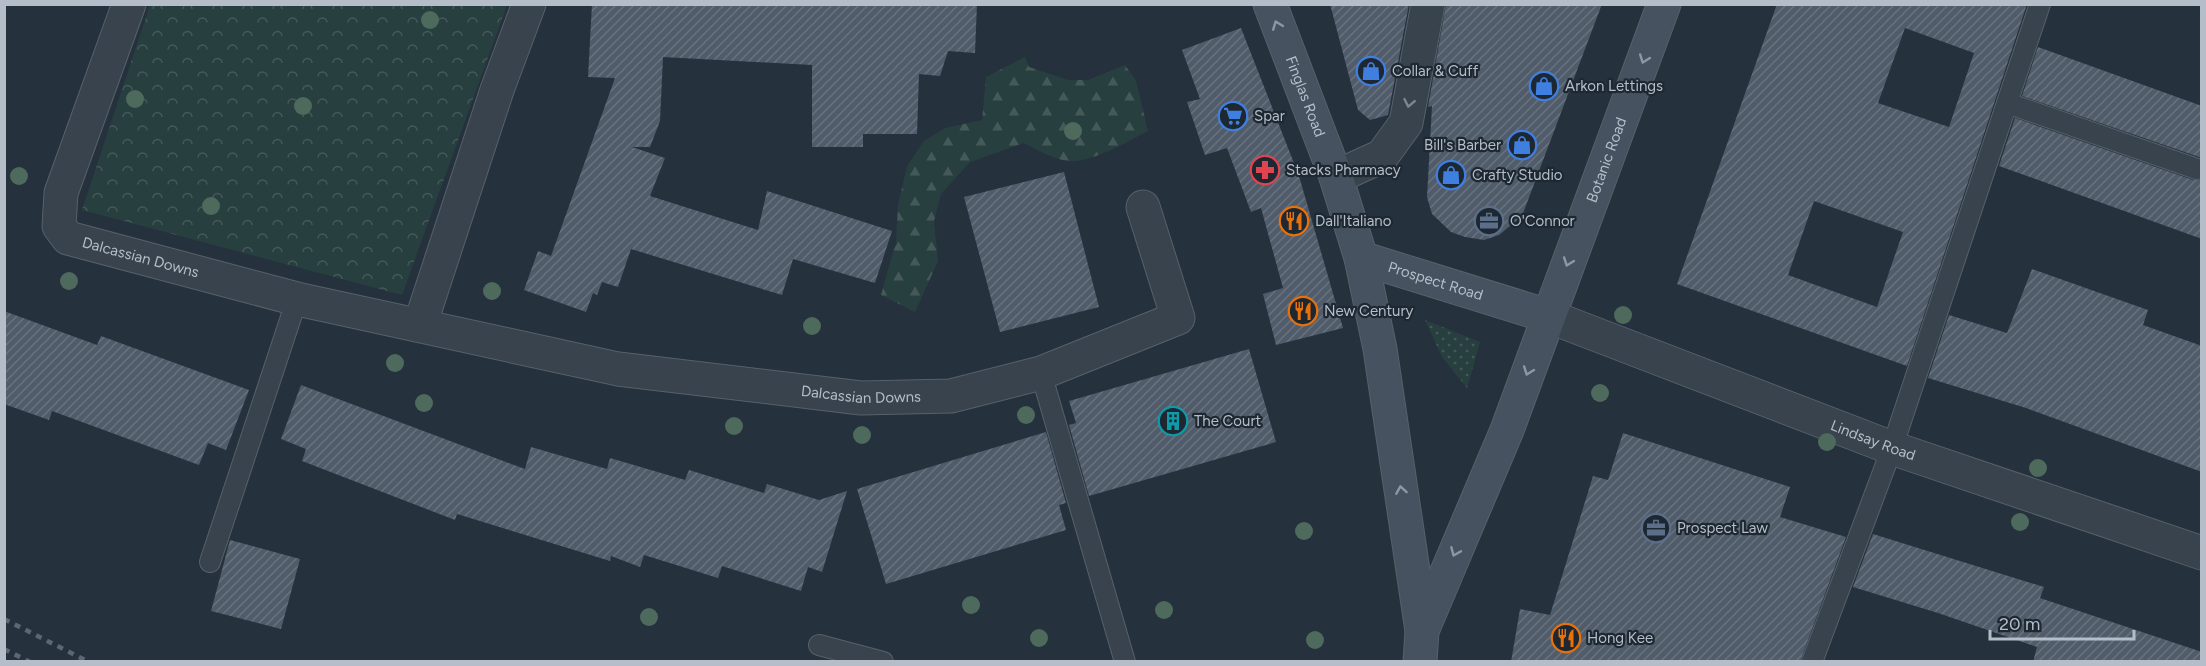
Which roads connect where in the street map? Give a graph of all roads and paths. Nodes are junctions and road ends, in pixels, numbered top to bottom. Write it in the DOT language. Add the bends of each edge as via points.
graph roads {
  1 [pos="129,4"];
  2 [pos="528,4"];
  3 [pos="1270,4"];
  4 [pos="1428,4"];
  5 [pos="1664,4"];
  6 [pos="2040,4"];
  7 [pos="2007,103"];
  8 [pos="2197,169"];
  9 [pos="1336,177"];
  10 [pos="1143,207"];
  11 [pos="1361,258"];
  12 [pos="297,299"];
  13 [pos="1548,316"];
  14 [pos="420,325"];
  15 [pos="1041,373"];
  16 [pos="1892,447"];
  17 [pos="2202,553"];
  18 [pos="210,562"];
  19 [pos="819,645"];
  20 [pos="1421,646"];
  21 [pos="883,662"];
  22 [pos="1125,662"];
  23 [pos="1812,662"];
  1 -- 12 [label="street, Dalcassian Downs" via="61,193 59,226 68,238"];
  2 -- 14 [label="street"];
  9 -- 3 [label="main road, Finglas Road, one-way"];
  4 -- 9 [label="street, one-way" via="1406,123 1382,156"];
  5 -- 13 [label="main road, Botanic Road, one-way"];
  6 -- 7 [label="lane"];
  7 -- 8 [label="lane"];
  7 -- 16 [label="lane"];
  9 -- 11 [label="main road, Finglas Road"];
  10 -- 15 [label="street, Dalcassian Downs" via="1178,318"];
  11 -- 13 [label="main road, Prospect Road"];
  20 -- 11 [label="main road, Prospect Road, one-way" via="1380,349"];
  12 -- 14 [label="street, Dalcassian Downs"];
  12 -- 18 [label="lane"];
  13 -- 16 [label="street, Lindsay Road"];
  13 -- 20 [label="main road, Prospect Road, one-way"];
  14 -- 15 [label="street, Dalcassian Downs" via="618,369 861,398 951,396"];
  15 -- 22 [label="lane"];
  16 -- 17 [label="street, Lindsay Road"];
  16 -- 23 [label="lane"];
  19 -- 21 [label="lane"];
}
